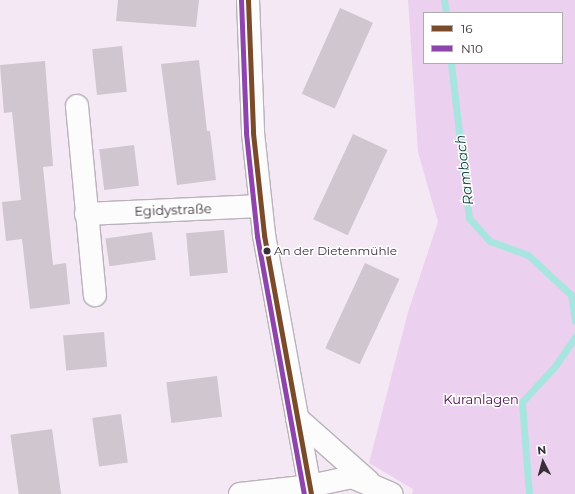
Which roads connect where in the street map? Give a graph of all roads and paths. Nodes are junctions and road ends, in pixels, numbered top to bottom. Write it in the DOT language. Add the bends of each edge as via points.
graph roads {
  1 [pos="248,0"];
  2 [pos="77,106"];
  3 [pos="260,206"];
  4 [pos="86,214"];
  5 [pos="95,295"];
  6 [pos="297,418"];
  7 [pos="382,489"];
  8 [pos="311,490"];
  9 [pos="240,494"];
  1 -- 3 [label="street" via="253,133"];
  2 -- 4 [label="street"];
  3 -- 4 [label="street, Egidystraße"];
  3 -- 6 [label="street"];
  4 -- 5 [label="street"];
  6 -- 7 [label="street"];
  6 -- 8 [label="street"];
  7 -- 8 [label="street"];
  8 -- 9 [label="street"];
}
